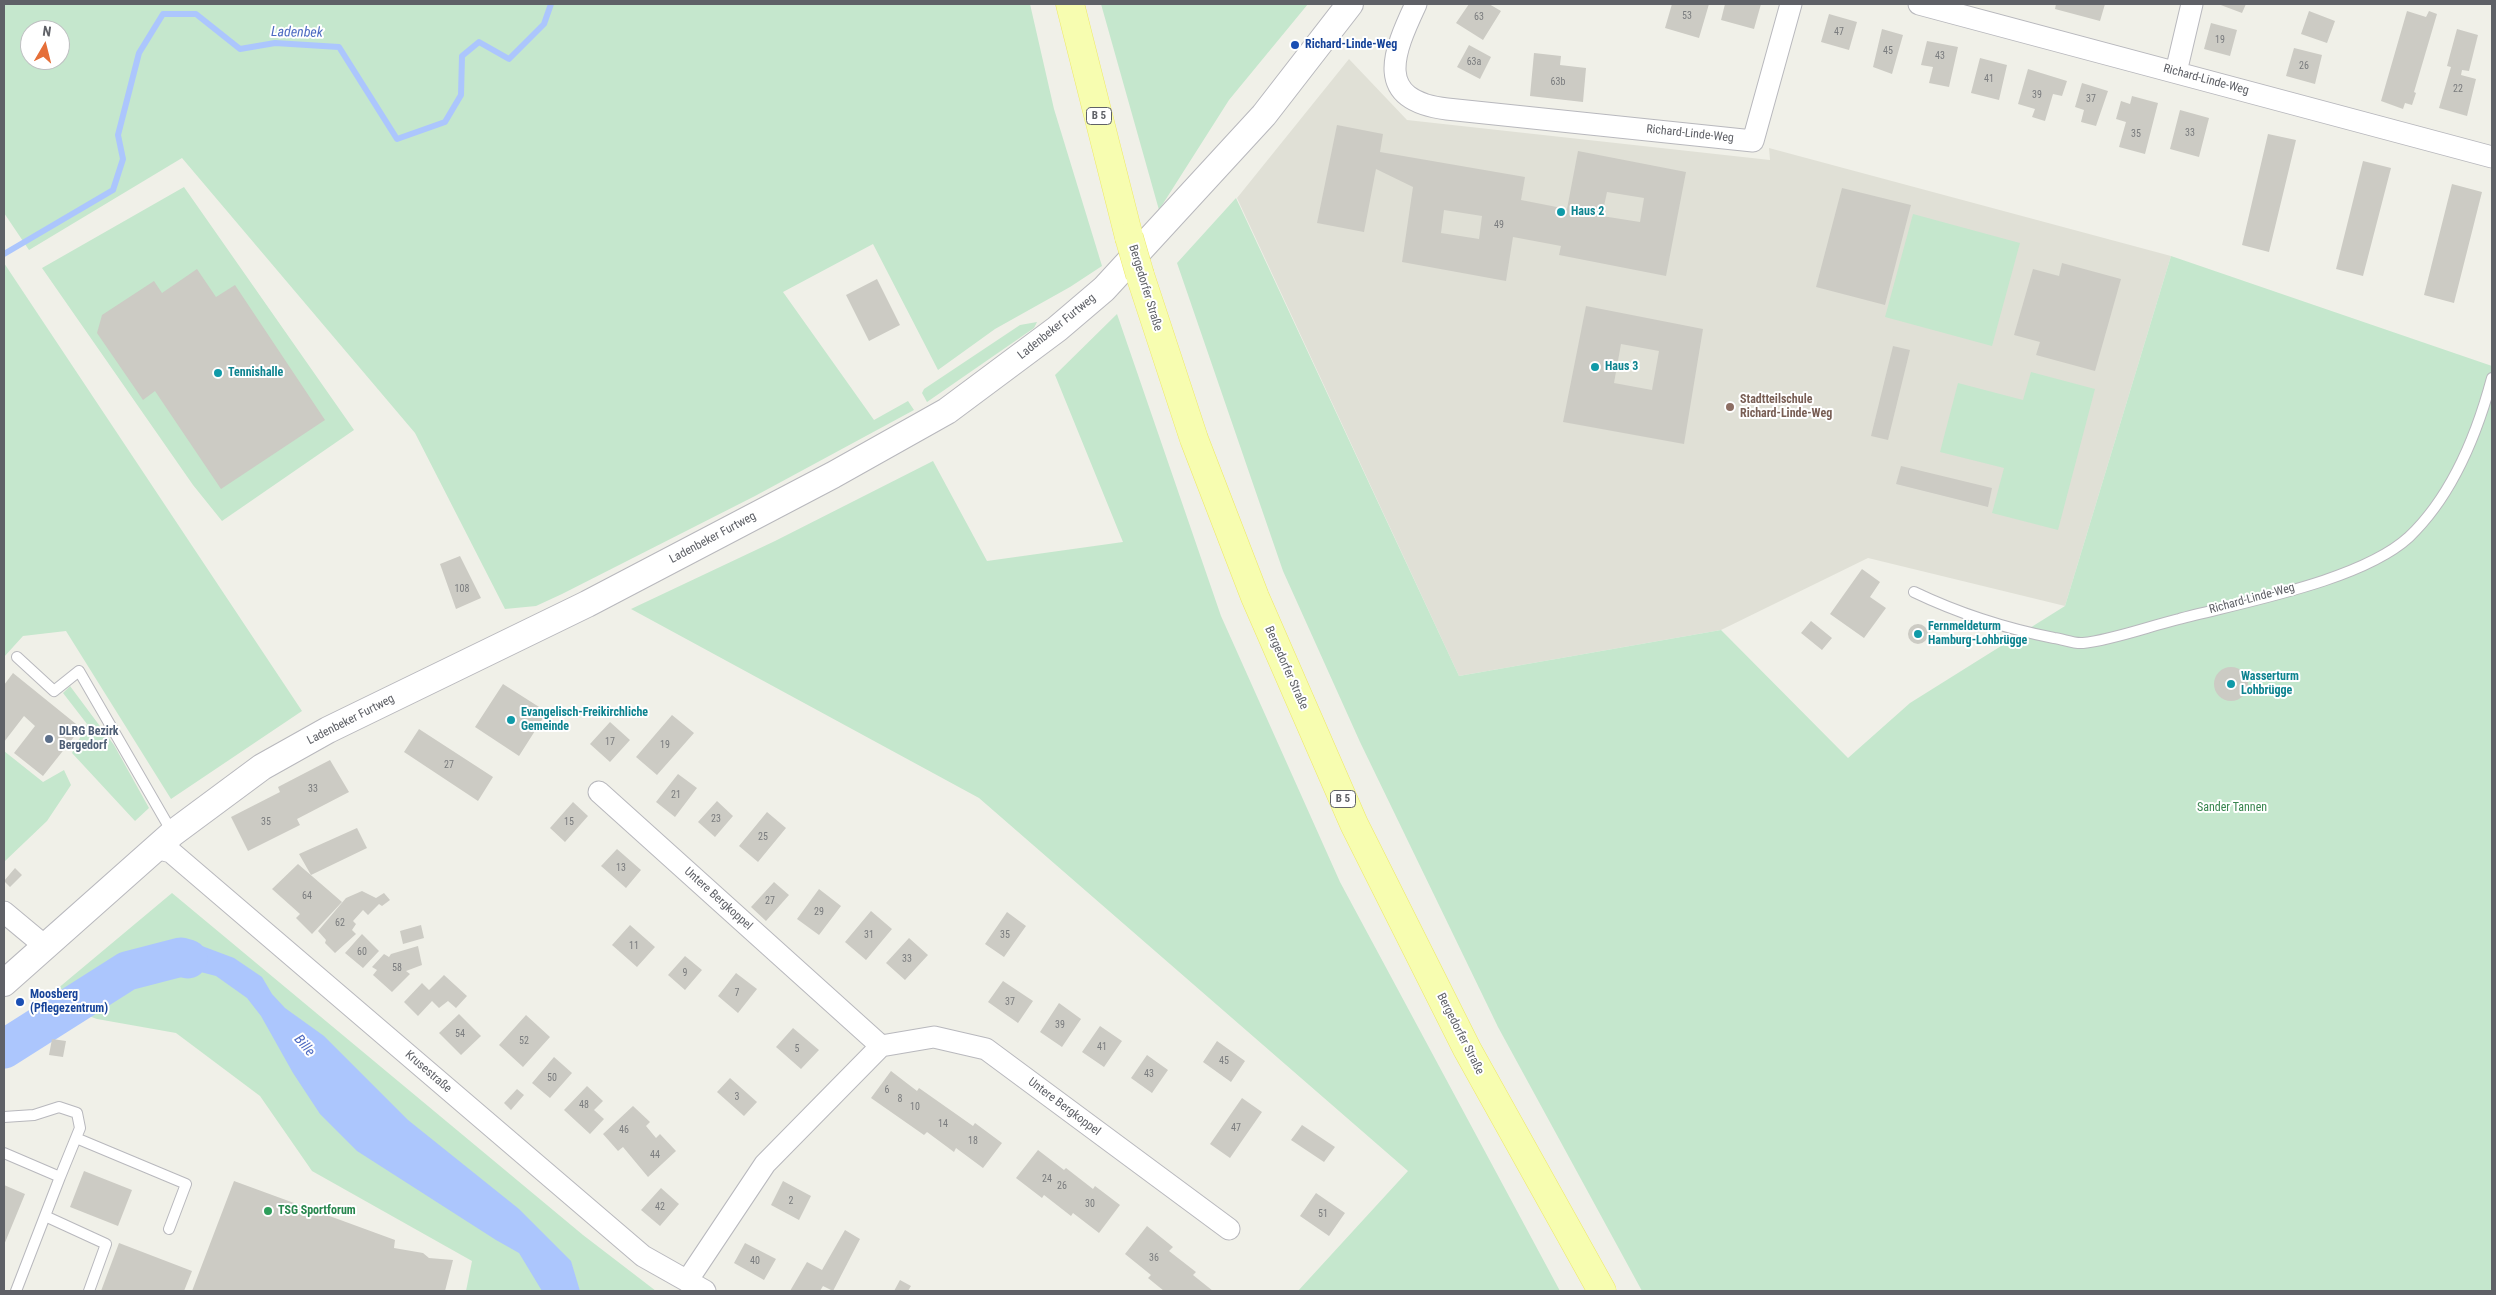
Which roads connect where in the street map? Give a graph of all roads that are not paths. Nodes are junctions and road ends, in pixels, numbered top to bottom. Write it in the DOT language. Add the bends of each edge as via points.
graph roads {
  1 [pos="1070,4"];
  2 [pos="1350,4"];
  3 [pos="1416,4"];
  4 [pos="1791,4"];
  5 [pos="1919,4"];
  6 [pos="2192,4"];
  7 [pos="2176,72"];
  8 [pos="2492,157"];
  9 [pos="1135,255"];
  10 [pos="2492,378"];
  11 [pos="1914,592"];
  12 [pos="17,658"];
  13 [pos="599,792"];
  14 [pos="164,840"];
  15 [pos="4,912"];
  16 [pos="46,947"];
  17 [pos="4,983"];
  18 [pos="881,1046"];
  19 [pos="4,1117"];
  20 [pos="76,1138"];
  21 [pos="4,1153"];
  22 [pos="60,1178"];
  23 [pos="45,1216"];
  24 [pos="169,1229"];
  25 [pos="1229,1229"];
  26 [pos="696,1286"];
  27 [pos="16,1291"];
  28 [pos="89,1291"];
  29 [pos="1602,1291"];
  1 -- 9 [label="main road, Bergedorfer Straße / B 5"];
  2 -- 9 [label="street, Ladenbeker Furtweg" via="1264,115"];
  3 -- 4 [label="street, Richard-Linde-Weg" via="1398,45 1395,65 1402,89 1415,102 1448,109 1753,141"];
  5 -- 7 [label="street, Richard-Linde-Weg"];
  6 -- 7 [label="street"];
  7 -- 8 [label="street, Richard-Linde-Weg"];
  9 -- 14 [label="street, Ladenbeker Furtweg" via="1104,289 1057,329 947,412 587,604 328,730 262,767"];
  9 -- 29 [label="main road, Bergedorfer Straße / B 5" via="1194,439 1251,588 1354,824 1467,1049"];
  10 -- 11 [label="lane, Richard-Linde-Weg" via="2484,409 2462,461 2428,516 2395,548 2353,570 2082,643 2027,633 1956,612"];
  12 -- 14 [label="lane" via="54,690 79,671"];
  13 -- 18 [label="street, Untere Bergkoppel"];
  14 -- 16 [label="street, Ladenbeker Furtweg"];
  14 -- 26 [label="street, Krusestraße" via="171,852 643,1256"];
  15 -- 16 [label="street"];
  16 -- 17 [label="street, Ladenbeker Furtweg"];
  18 -- 25 [label="street, Untere Bergkoppel" via="934,1037 986,1049"];
  18 -- 26 [label="street" via="766,1164"];
  19 -- 20 [label="lane" via="34,1116 59,1107 77,1113 80,1128"];
  20 -- 22 [label="lane"];
  20 -- 24 [label="lane" via="186,1184"];
  21 -- 22 [label="lane"];
  22 -- 23 [label="lane"];
  23 -- 27 [label="lane"];
  23 -- 28 [label="lane" via="106,1244"];
}
